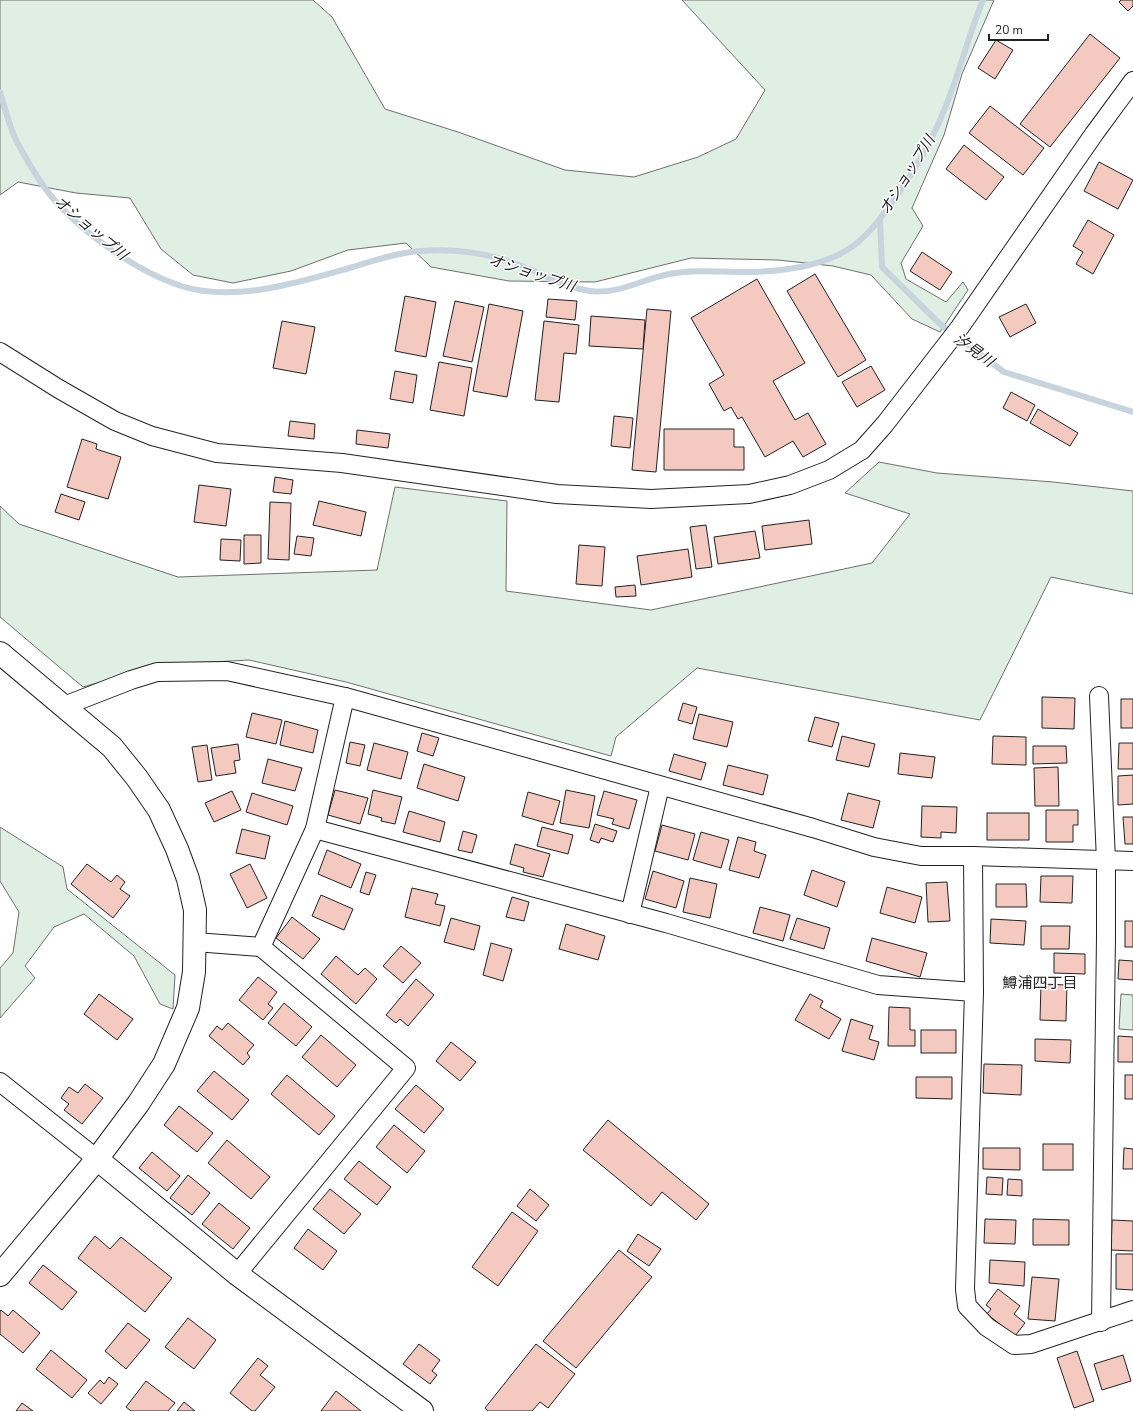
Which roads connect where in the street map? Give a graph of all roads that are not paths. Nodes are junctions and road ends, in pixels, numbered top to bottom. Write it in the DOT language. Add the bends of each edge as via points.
graph roads {
  1 [pos="1133,81"];
  2 [pos="0,352"];
  3 [pos="0,653"];
  4 [pos="1099,696"];
  5 [pos="345,698"];
  6 [pos="64,706"];
  7 [pos="660,786"];
  8 [pos="315,829"];
  9 [pos="973,856"];
  10 [pos="1106,860"];
  11 [pos="1133,861"];
  12 [pos="630,914"];
  13 [pos="195,942"];
  14 [pos="261,947"];
  15 [pos="974,992"];
  16 [pos="0,1082"];
  17 [pos="97,1159"];
  18 [pos="237,1274"];
  19 [pos="0,1275"];
  20 [pos="1133,1310"];
  21 [pos="1101,1322"];
  22 [pos="422,1411"];
  1 -- 2 [label="street" via="960,327 885,424 862,450 829,470 790,485 749,494 651,499 557,494 342,463 217,453 152,436 116,421"];
  3 -- 6 [label="street"];
  4 -- 10 [label="street"];
  5 -- 6 [label="street" via="228,671 157,672"];
  5 -- 7 [label="street"];
  5 -- 8 [label="street"];
  6 -- 13 [label="street" via="112,747 159,810 188,879 195,910"];
  7 -- 9 [label="street" via="874,847 921,856"];
  7 -- 12 [label="street"];
  8 -- 12 [label="street"];
  8 -- 14 [label="street"];
  9 -- 10 [label="street"];
  9 -- 15 [label="street"];
  10 -- 11 [label="street"];
  10 -- 21 [label="street"];
  12 -- 15 [label="street" via="878,985"];
  13 -- 14 [label="street"];
  13 -- 17 [label="street" via="194,972 188,1008 178,1035 164,1064 138,1104"];
  14 -- 18 [label="street" via="406,1068"];
  15 -- 21 [label="street" via="965,1289 967,1306 987,1326 1014,1345 1031,1344"];
  16 -- 17 [label="street"];
  17 -- 18 [label="street"];
  17 -- 19 [label="street"];
  18 -- 22 [label="street"];
  20 -- 21 [label="street"];
}
